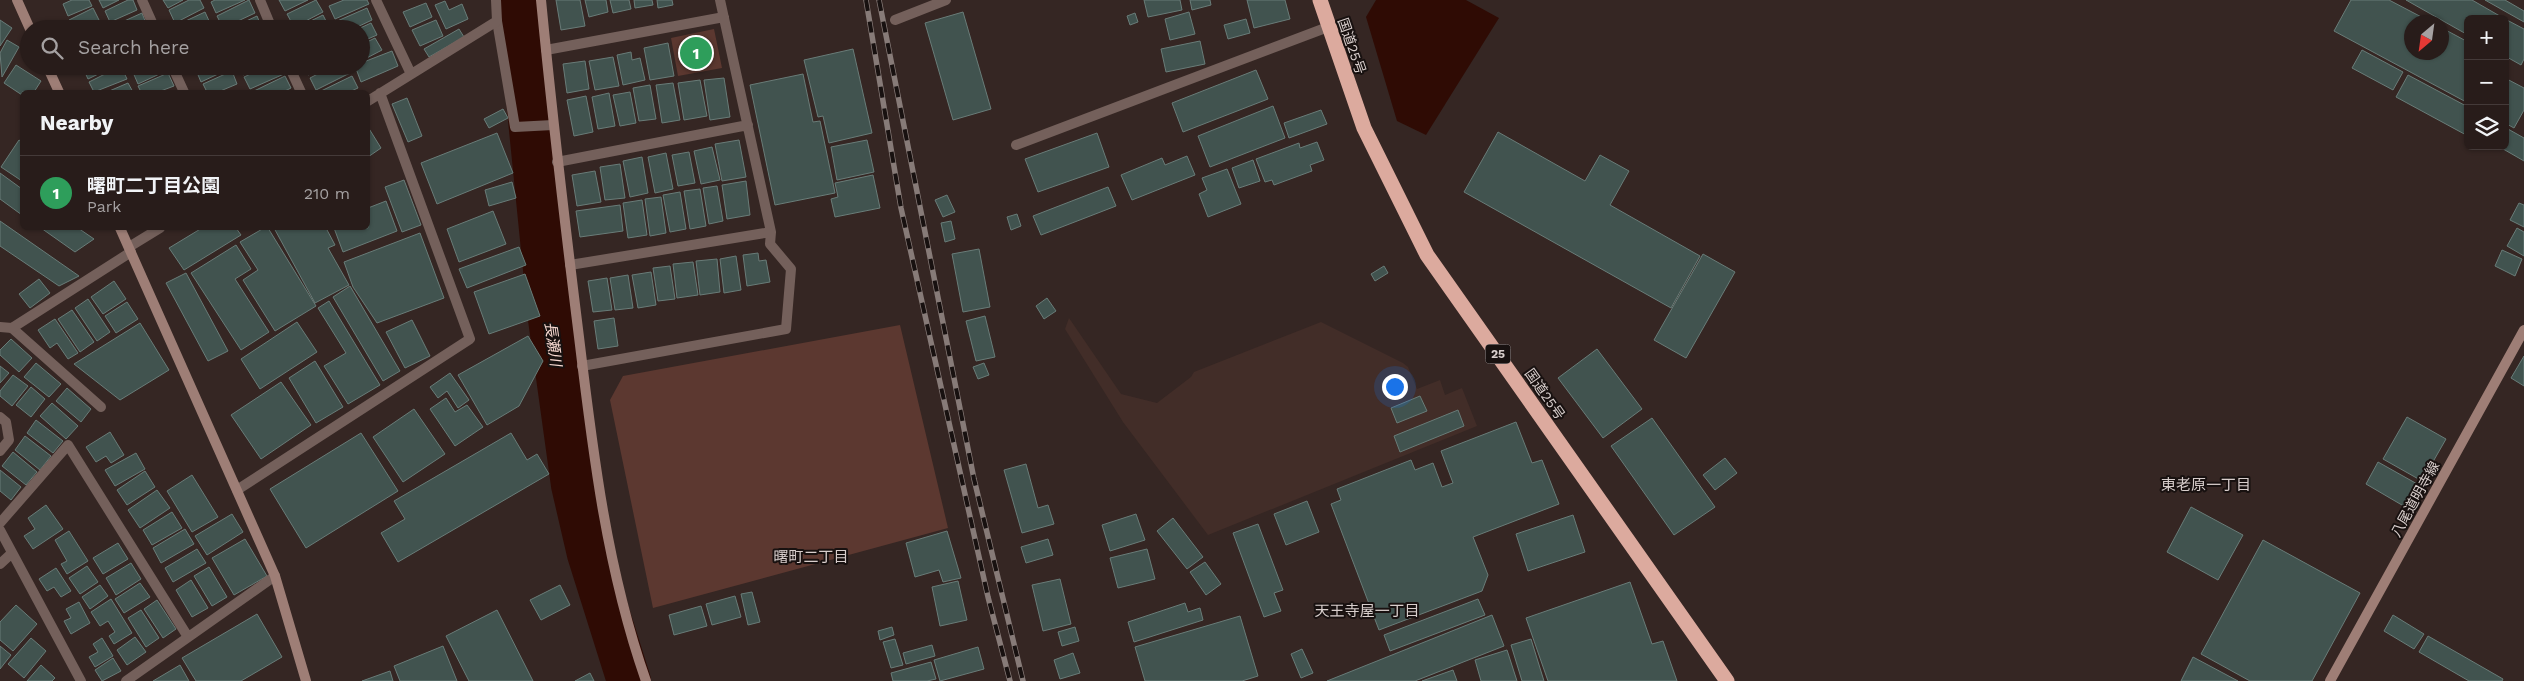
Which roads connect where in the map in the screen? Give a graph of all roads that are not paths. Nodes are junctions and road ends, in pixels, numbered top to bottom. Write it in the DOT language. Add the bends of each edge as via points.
graph roads {
  1 [pos="18,0"];
  2 [pos="142,0"];
  3 [pos="260,0"];
  4 [pos="376,0"];
  5 [pos="496,0"];
  6 [pos="541,0"];
  7 [pos="720,0"];
  8 [pos="946,0"];
  9 [pos="1320,0"];
  10 [pos="724,17"];
  11 [pos="26,20"];
  12 [pos="151,20"];
  13 [pos="268,20"];
  14 [pos="895,20"];
  15 [pos="497,21"];
  16 [pos="1328,27"];
  17 [pos="546,50"];
  18 [pos="411,74"];
  19 [pos="51,75"];
  20 [pos="176,75"];
  21 [pos="293,75"];
  22 [pos="58,90"];
  23 [pos="183,90"];
  24 [pos="300,90"];
  25 [pos="380,93"];
  26 [pos="370,100"];
  27 [pos="553,125"];
  28 [pos="748,125"];
  29 [pos="1016,146"];
  30 [pos="557,162"];
  31 [pos="121,230"];
  32 [pos="157,230"];
  33 [pos="771,232"];
  34 [pos="130,250"];
  35 [pos="570,265"];
  36 [pos="0,327"];
  37 [pos="12,328"];
  38 [pos="2524,330"];
  39 [pos="582,366"];
  40 [pos="101,406"];
  41 [pos="0,417"];
  42 [pos="0,451"];
  43 [pos="237,490"];
  44 [pos="0,523"];
  45 [pos="0,530"];
  46 [pos="12,553"];
  47 [pos="0,564"];
  48 [pos="275,576"];
  49 [pos="188,638"];
  50 [pos="81,681"];
  51 [pos="126,681"];
  52 [pos="306,681"];
  53 [pos="646,681"];
  54 [pos="1727,681"];
  55 [pos="2330,681"];
  1 -- 11 [label="street"];
  2 -- 12 [label="street"];
  3 -- 13 [label="street"];
  4 -- 18 [label="street"];
  5 -- 15 [label="street"];
  6 -- 17 [label="street"];
  7 -- 10 [label="street"];
  8 -- 14 [label="street"];
  9 -- 16 [label="highway, 国道25号 / 25"];
  10 -- 17 [label="street"];
  10 -- 28 [label="street"];
  15 -- 18 [label="street"];
  15 -- 27 [label="street" via="515,127"];
  16 -- 29 [label="street"];
  16 -- 54 [label="highway, 国道25号 / 25" via="1364,128 1427,255"];
  17 -- 27 [label="street"];
  18 -- 25 [label="street"];
  19 -- 22 [label="street"];
  20 -- 23 [label="street"];
  21 -- 24 [label="street"];
  25 -- 26 [label="street"];
  25 -- 43 [label="street" via="470,339"];
  27 -- 30 [label="street"];
  28 -- 30 [label="street"];
  28 -- 33 [label="street"];
  30 -- 35 [label="street"];
  31 -- 34 [label="street"];
  32 -- 34 [label="street"];
  33 -- 35 [label="street"];
  33 -- 39 [label="street" via="770,244 790,269 786,328"];
  34 -- 37 [label="street"];
  34 -- 43 [label="street"];
  35 -- 39 [label="street"];
  36 -- 37 [label="street"];
  37 -- 40 [label="street"];
  38 -- 55 [label="street, 八尾道明寺線"];
  39 -- 53 [label="street" via="605,530 632,642"];
  41 -- 42 [label="street" via="6,422 9,440"];
  43 -- 48 [label="street"];
  44 -- 49 [label="street" via="68,445"];
  45 -- 46 [label="street"];
  46 -- 47 [label="street"];
  46 -- 50 [label="street"];
  48 -- 49 [label="street"];
  48 -- 52 [label="street"];
  49 -- 51 [label="street"];
}
